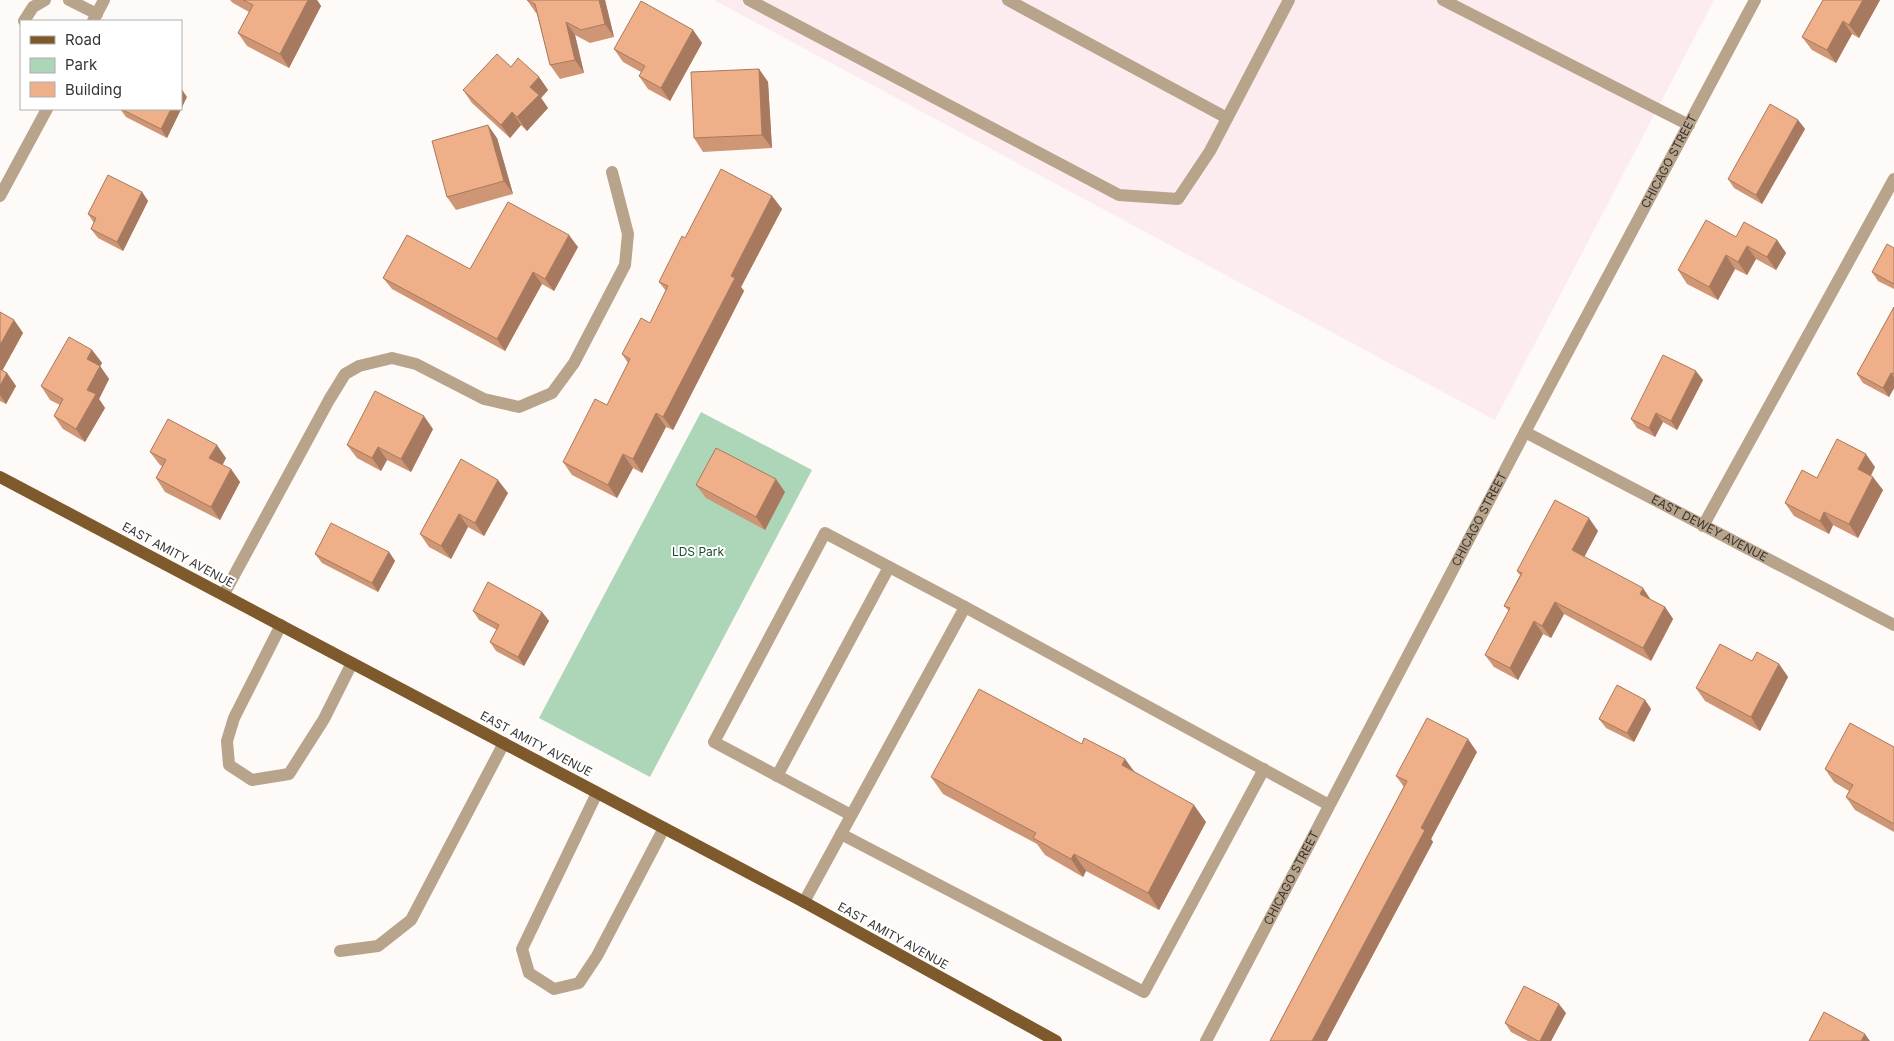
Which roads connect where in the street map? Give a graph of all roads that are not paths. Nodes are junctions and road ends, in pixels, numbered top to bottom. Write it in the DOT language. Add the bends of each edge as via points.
graph roads {
  1 [pos="45,0"];
  2 [pos="69,0"];
  3 [pos="104,0"];
  4 [pos="749,0"];
  5 [pos="1008,0"];
  6 [pos="1289,0"];
  7 [pos="1443,0"];
  8 [pos="1754,0"];
  9 [pos="95,18"];
  10 [pos="25,20"];
  11 [pos="46,110"];
  12 [pos="1227,118"];
  13 [pos="1688,125"];
  14 [pos="612,172"];
  15 [pos="1894,179"];
  16 [pos="0,196"];
  17 [pos="1524,432"];
  18 [pos="0,476"];
  19 [pos="1703,526"];
  20 [pos="889,567"];
  21 [pos="224,594"];
  22 [pos="965,607"];
  23 [pos="281,625"];
  24 [pos="1894,625"];
  25 [pos="352,663"];
  26 [pos="504,743"];
  27 [pos="1264,769"];
  28 [pos="778,776"];
  29 [pos="597,793"];
  30 [pos="1329,805"];
  31 [pos="851,815"];
  32 [pos="664,828"];
  33 [pos="841,834"];
  34 [pos="804,902"];
  35 [pos="340,950"];
  36 [pos="1056,1041"];
  37 [pos="1206,1041"];
  1 -- 10 [label="street" via="33,7"];
  2 -- 9 [label="street"];
  3 -- 9 [label="street"];
  4 -- 12 [label="street" via="1119,195 1178,199 1210,151"];
  5 -- 12 [label="street"];
  6 -- 12 [label="street"];
  7 -- 13 [label="street"];
  8 -- 13 [label="street, CHICAGO STREET"];
  11 -- 16 [label="street"];
  13 -- 17 [label="street, CHICAGO STREET"];
  14 -- 21 [label="street" via="628,234 625,265 574,363 552,393 519,407 484,399 416,364 392,358 359,366 345,374"];
  15 -- 19 [label="street"];
  17 -- 19 [label="street, EAST DEWEY AVENUE"];
  17 -- 30 [label="street, CHICAGO STREET"];
  18 -- 21 [label="main road, EAST AMITY AVENUE"];
  19 -- 24 [label="street, EAST DEWEY AVENUE"];
  20 -- 22 [label="street"];
  20 -- 28 [label="street"];
  20 -- 28 [label="street" via="825,533 732,707 714,742"];
  21 -- 23 [label="main road, EAST AMITY AVENUE"];
  22 -- 27 [label="street"];
  22 -- 31 [label="street"];
  23 -- 25 [label="main road, EAST AMITY AVENUE"];
  23 -- 25 [label="street" via="234,718 227,742 229,765 252,780 289,774 324,719"];
  25 -- 26 [label="main road, EAST AMITY AVENUE"];
  26 -- 29 [label="main road, EAST AMITY AVENUE"];
  26 -- 35 [label="street" via="411,920 378,946"];
  27 -- 30 [label="street"];
  27 -- 33 [label="street" via="1144,992"];
  28 -- 31 [label="street"];
  29 -- 32 [label="main road, EAST AMITY AVENUE"];
  29 -- 32 [label="street" via="522,949 529,973 554,989 579,983 597,956"];
  30 -- 37 [label="street, CHICAGO STREET"];
  31 -- 33 [label="street"];
  32 -- 34 [label="main road, EAST AMITY AVENUE"];
  33 -- 34 [label="street"];
  34 -- 36 [label="main road, EAST AMITY AVENUE"];
}
